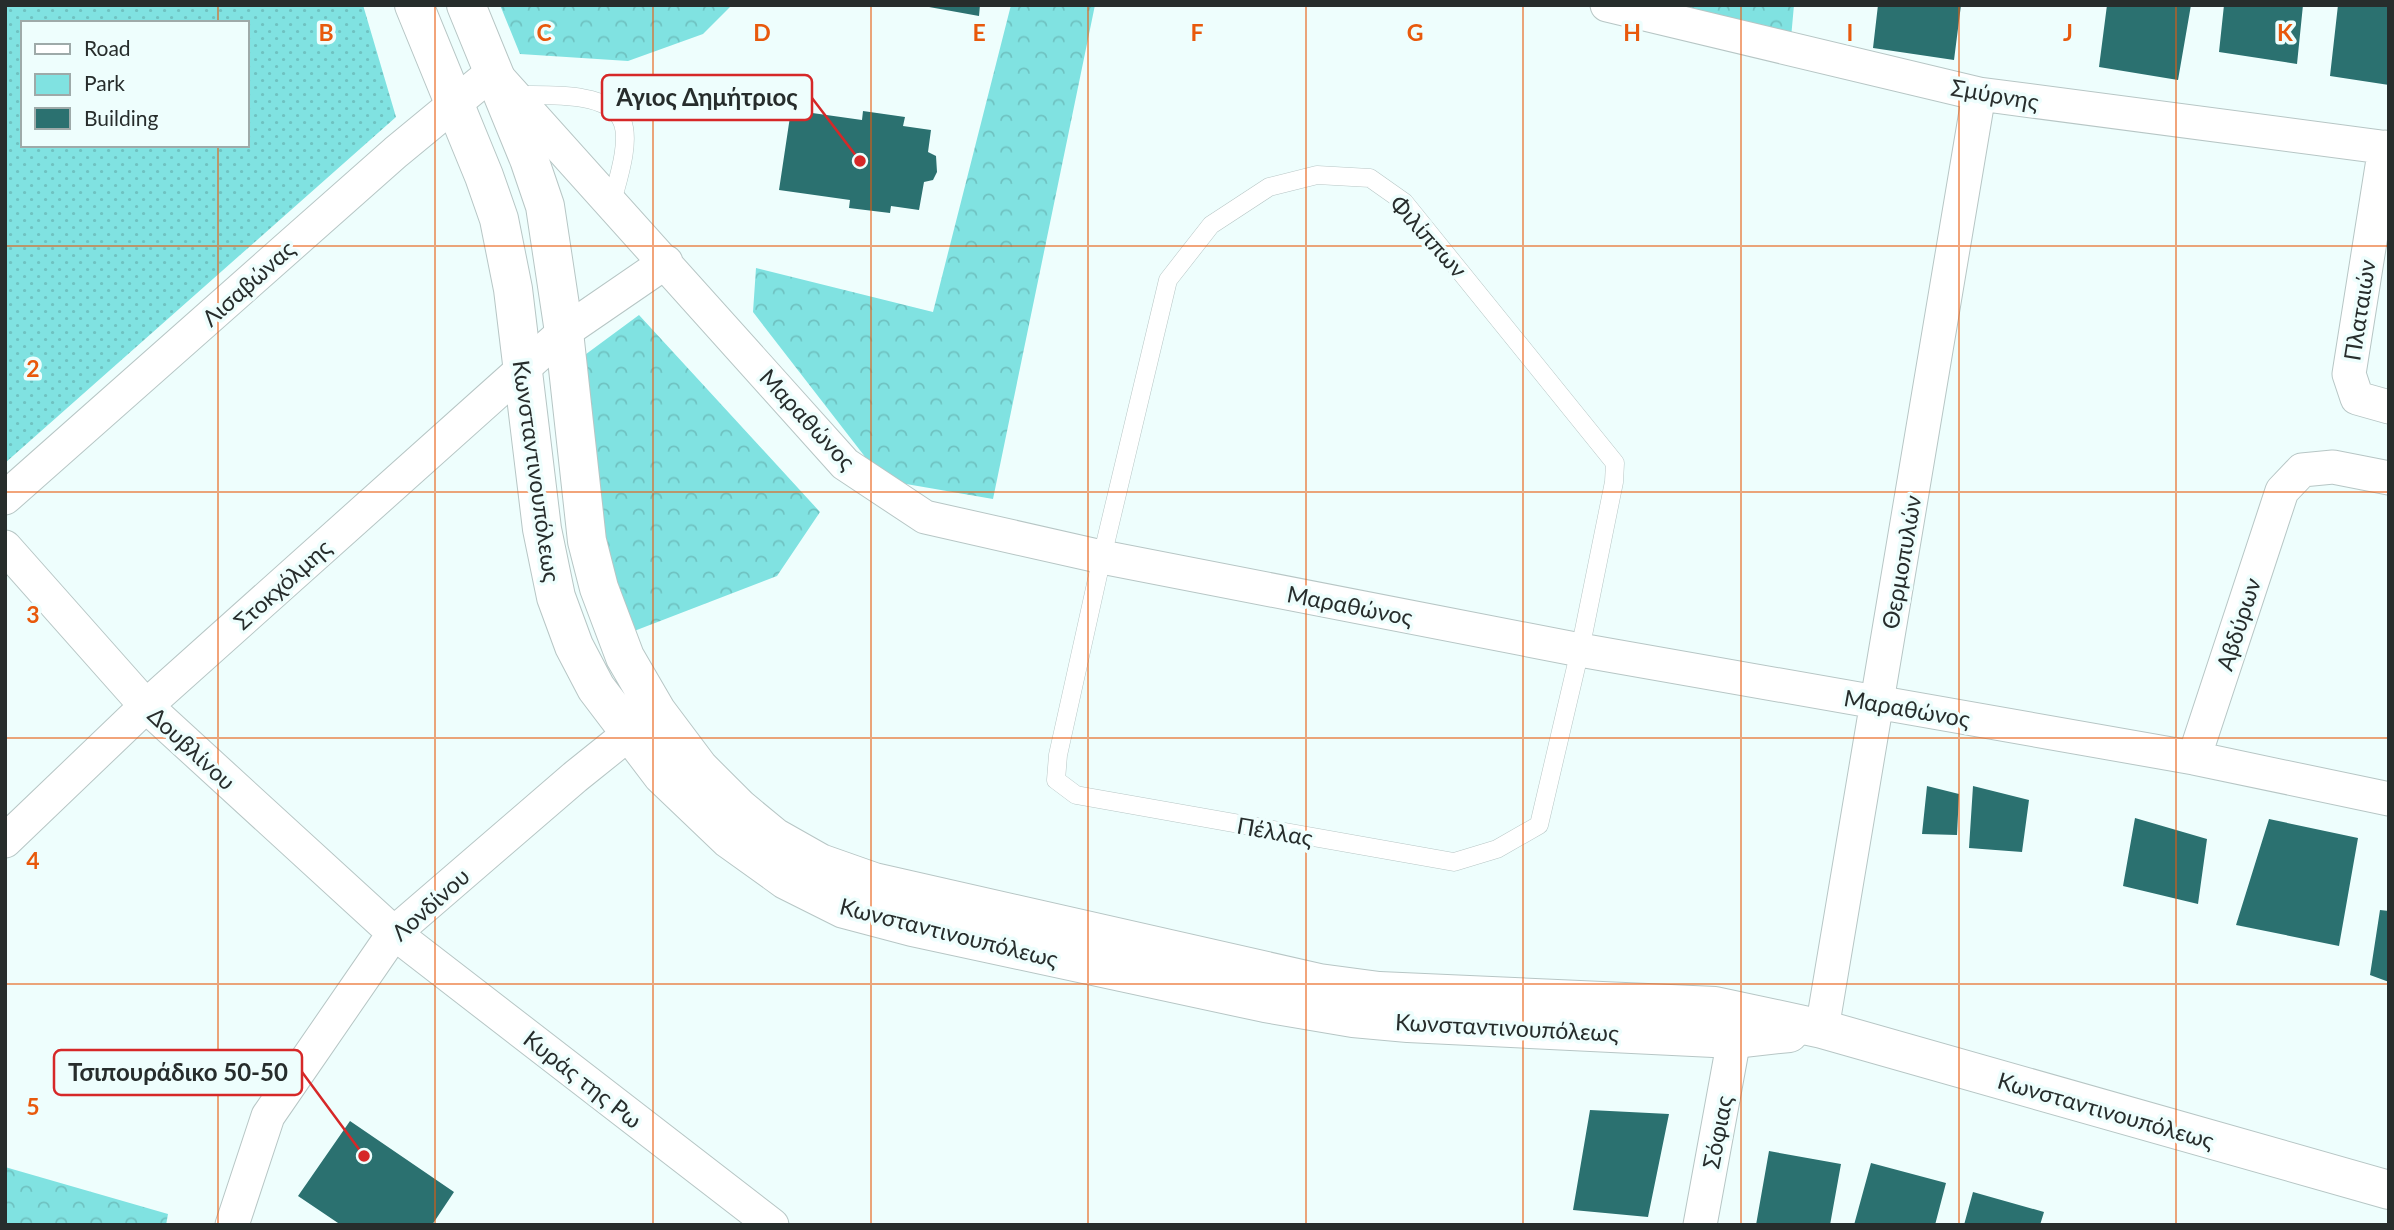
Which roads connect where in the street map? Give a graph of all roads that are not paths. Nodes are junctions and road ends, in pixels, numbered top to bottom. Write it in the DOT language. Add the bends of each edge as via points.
graph roads {
  1 [pos="414,5"];
  2 [pos="466,5"];
  3 [pos="1607,5"];
  4 [pos="1979,94"];
  5 [pos="508,97"];
  6 [pos="454,103"];
  7 [pos="2387,147"];
  8 [pos="612,202"];
  9 [pos="666,262"];
  10 [pos="564,332"];
  11 [pos="522,369"];
  12 [pos="2389,407"];
  13 [pos="2389,478"];
  14 [pos="5,498"];
  15 [pos="5,547"];
  16 [pos="1102,557"];
  17 [pos="1580,650"];
  18 [pos="1877,702"];
  19 [pos="146,706"];
  20 [pos="643,722"];
  21 [pos="2194,758"];
  22 [pos="2389,799"];
  23 [pos="5,841"];
  24 [pos="394,933"];
  25 [pos="1822,1029"];
  26 [pos="1734,1039"];
  27 [pos="2389,1190"];
  28 [pos="232,1225"];
  29 [pos="772,1225"];
  30 [pos="1700,1225"];
  1 -- 6 [label="main road, Κωνσταντινουπόλεως"];
  2 -- 5 [label="main road, Κωνσταντινουπόλεως"];
  3 -- 4 [label="street, Σμύρνης"];
  4 -- 7 [label="street, Σμύρνης"];
  4 -- 18 [label="street, Θερμοπυλών"];
  5 -- 6 [label="street, Λισαβώνας"];
  5 -- 8 [label="street, Μαραθώνος"];
  5 -- 8 [label="lane" via="584,97 610,108 622,121 625,140"];
  5 -- 10 [label="main road, Κωνσταντινουπόλεως" via="545,206"];
  6 -- 11 [label="main road, Κωνσταντινουπόλεως" via="499,219"];
  6 -- 14 [label="street, Λισαβώνας"];
  7 -- 12 [label="street, Πλαταιών" via="2349,374 2357,398"];
  8 -- 9 [label="street, Μαραθώνος"];
  9 -- 10 [label="street, Στοκχόλμης"];
  9 -- 16 [label="street, Μαραθώνος" via="845,464 925,517"];
  10 -- 11 [label="street, Στοκχόλμης"];
  10 -- 20 [label="main road, Κωνσταντινουπόλεως" via="587,541"];
  11 -- 19 [label="street, Στοκχόλμης"];
  11 -- 20 [label="main road, Κωνσταντινουπόλεως" via="542,529 556,597 590,678"];
  13 -- 21 [label="street, Αβδύρων" via="2333,467 2302,470 2282,491"];
  15 -- 19 [label="street, Δουβλίνου"];
  16 -- 17 [label="street, Μαραθώνος"];
  16 -- 17 [label="lane, Πέλλας" via="1058,755 1056,780 1076,795 1454,862 1497,849 1539,825"];
  16 -- 17 [label="lane, Φιλίππων" via="1168,281 1211,225 1269,187 1317,175 1370,178 1404,202 1615,463"];
  17 -- 18 [label="street, Μαραθώνος"];
  18 -- 21 [label="street, Μαραθώνος"];
  18 -- 25 [label="street, Θερμοπυλών"];
  19 -- 23 [label="street, Στοκχόλμης"];
  19 -- 24 [label="street, Δουβλίνου"];
  20 -- 24 [label="street, Λονδίνου"];
  20 -- 25 [label="main road, Κωνσταντινουπόλεως" via="774,836 820,863 874,882 1319,984 1379,991 1715,1006"];
  20 -- 26 [label="main road, Κωνσταντινουπόλεως" via="662,775 729,839 786,880 844,909 1265,1003 1353,1018"];
  21 -- 22 [label="street, Μαραθώνος"];
  24 -- 28 [label="street, Λονδίνου" via="268,1116"];
  24 -- 29 [label="street, Κυράς της Ρω"];
  25 -- 26 [label="main road, Κωνσταντινουπόλεως"];
  25 -- 27 [label="main road, Κωνσταντινουπόλεως"];
  26 -- 30 [label="street, Σόφιας"];
}
